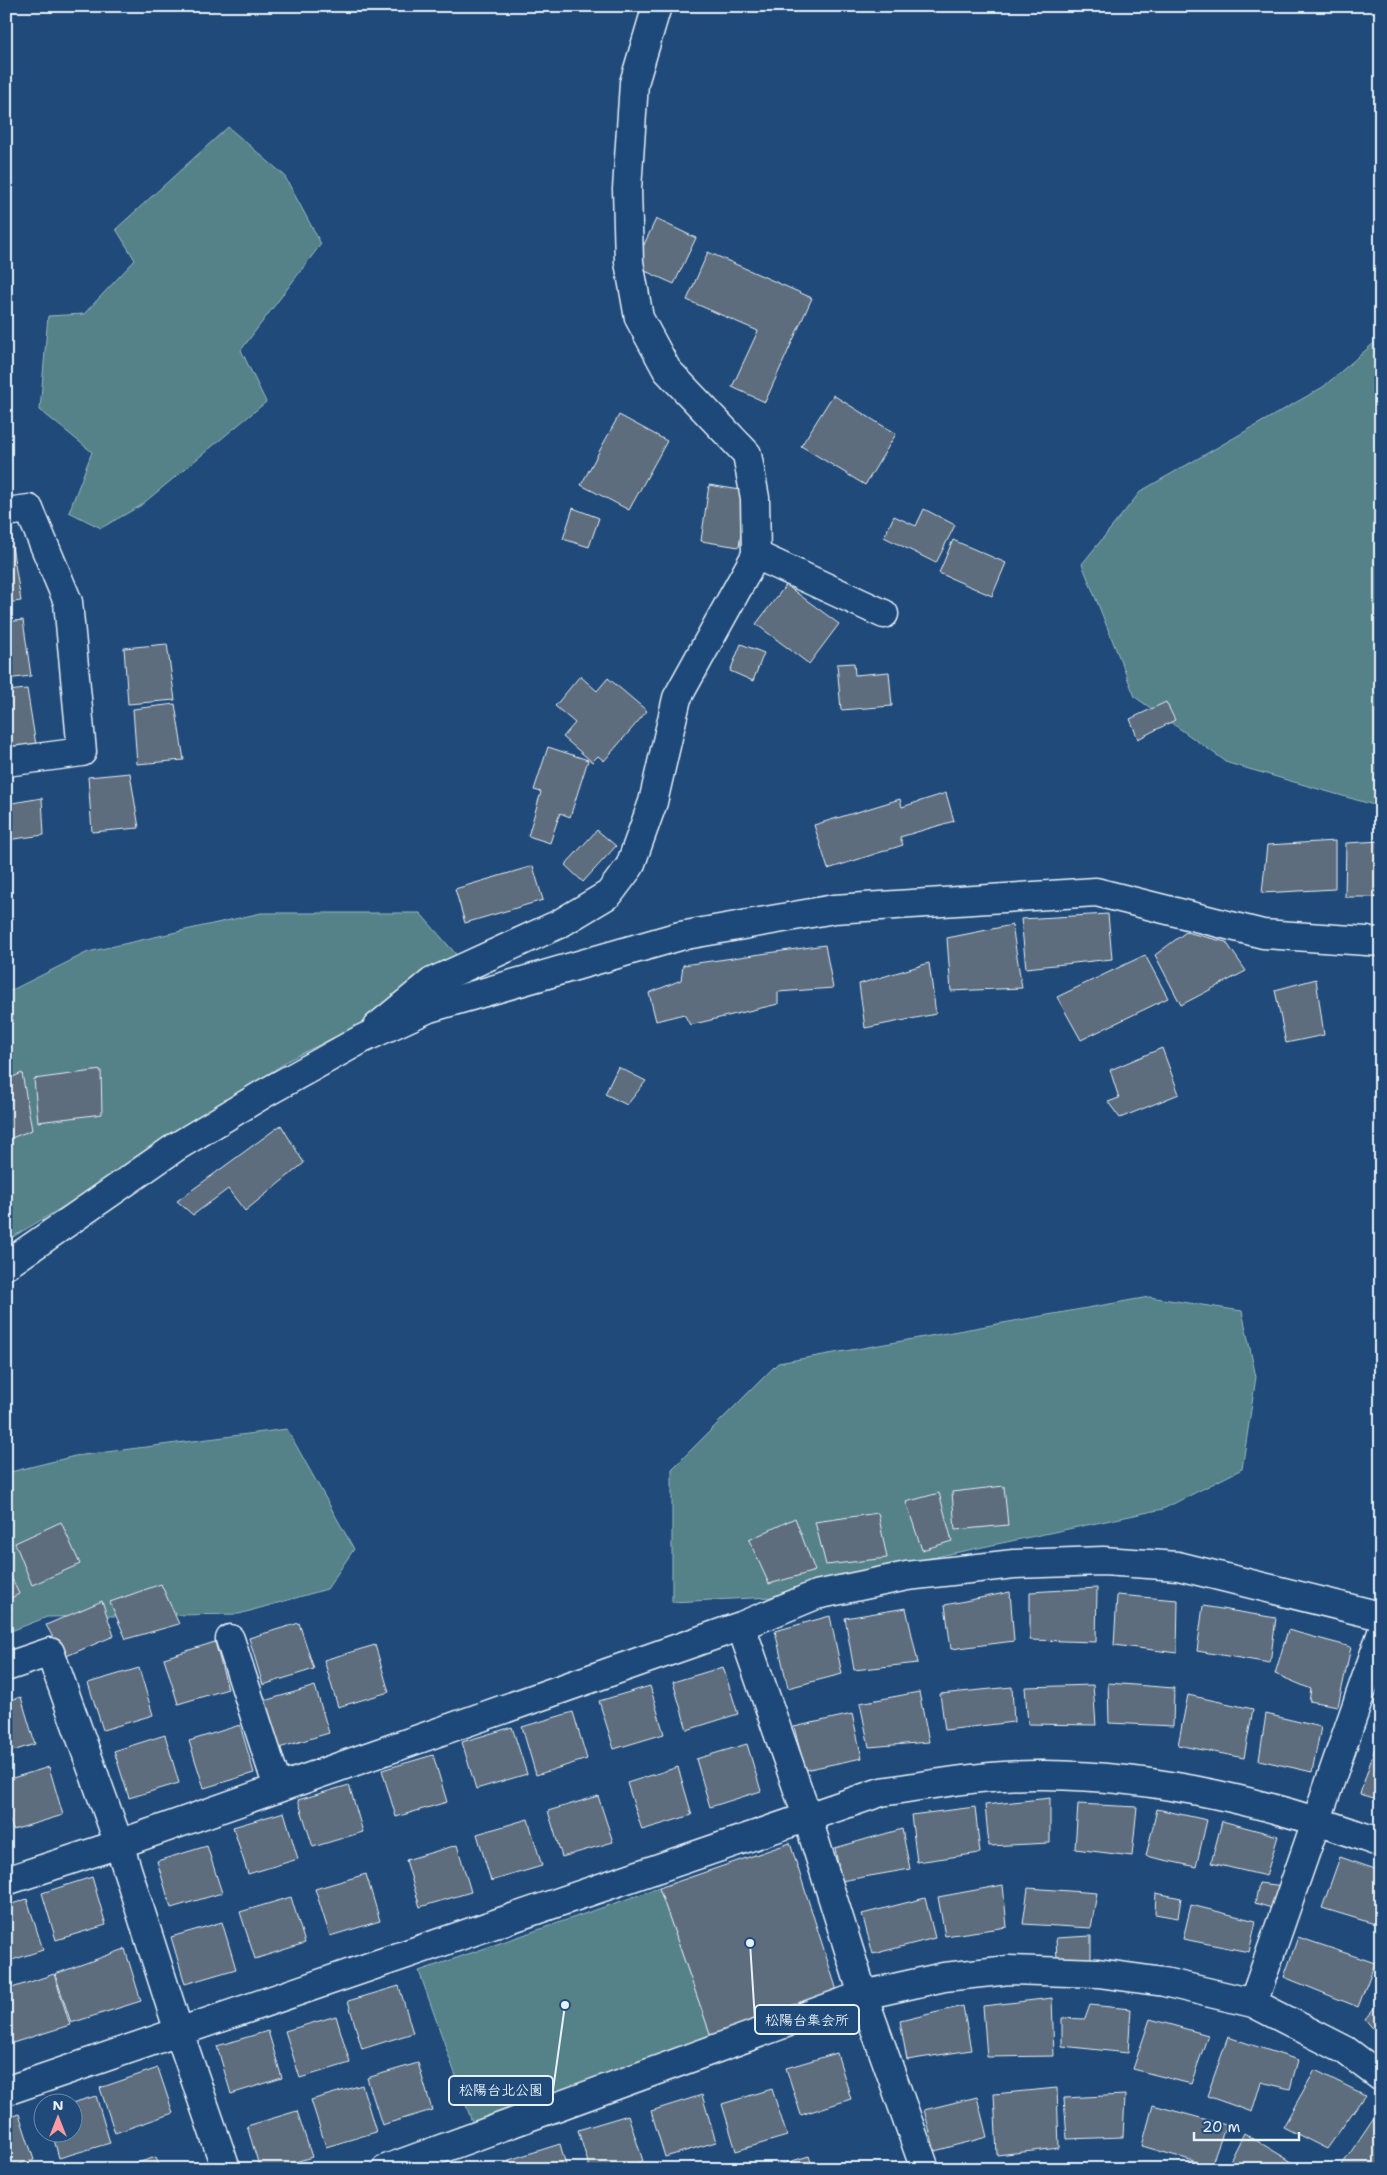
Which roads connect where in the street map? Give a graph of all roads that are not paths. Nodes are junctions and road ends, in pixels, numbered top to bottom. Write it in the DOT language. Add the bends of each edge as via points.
graph roads {
  1 [pos="657,6"];
  2 [pos="6,512"];
  3 [pos="756,555"];
  4 [pos="884,614"];
  5 [pos="6,762"];
  6 [pos="1381,942"];
  7 [pos="362,1039"];
  8 [pos="6,1265"];
  9 [pos="1381,1616"];
  10 [pos="741,1626"];
  11 [pos="1381,1636"];
  12 [pos="230,1639"];
  13 [pos="6,1666"];
  14 [pos="278,1788"];
  15 [pos="808,1816"];
  16 [pos="1316,1820"];
  17 [pos="1381,1843"];
  18 [pos="119,1844"];
  19 [pos="6,1881"];
  20 [pos="863,1995"];
  21 [pos="1253,2003"];
  22 [pos="179,2032"];
  23 [pos="1381,2077"];
  24 [pos="6,2091"];
  25 [pos="226,2169"];
  26 [pos="386,2169"];
  27 [pos="925,2169"];
  1 -- 3 [label="street" via="634,83 628,188 629,262 639,318 667,370 747,454 755,498"];
  2 -- 5 [label="street" via="29,509 68,602 82,752"];
  3 -- 4 [label="street"];
  3 -- 7 [label="street" via="677,698 653,802 630,866 609,894 559,924 432,982"];
  6 -- 7 [label="street" via="1263,934 1096,892 834,909 680,936 429,1008"];
  7 -- 8 [label="street" via="176,1147"];
  9 -- 10 [label="street" via="1178,1566 1103,1561 1014,1564 907,1576 816,1595"];
  10 -- 14 [label="street"];
  10 -- 15 [label="street"];
  11 -- 16 [label="street"];
  12 -- 14 [label="street"];
  13 -- 18 [label="street" via="50,1652"];
  14 -- 18 [label="street"];
  15 -- 16 [label="street" via="881,1792 959,1780 1042,1774 1139,1780 1230,1796"];
  15 -- 20 [label="street"];
  15 -- 22 [label="street"];
  16 -- 17 [label="street"];
  16 -- 21 [label="street"];
  18 -- 19 [label="street"];
  18 -- 22 [label="street"];
  20 -- 21 [label="street" via="944,1977 1009,1970 1098,1973 1164,1982"];
  20 -- 26 [label="street"];
  20 -- 27 [label="street"];
  21 -- 23 [label="street" via="1345,2050"];
  22 -- 24 [label="street"];
  22 -- 25 [label="street"];
}
